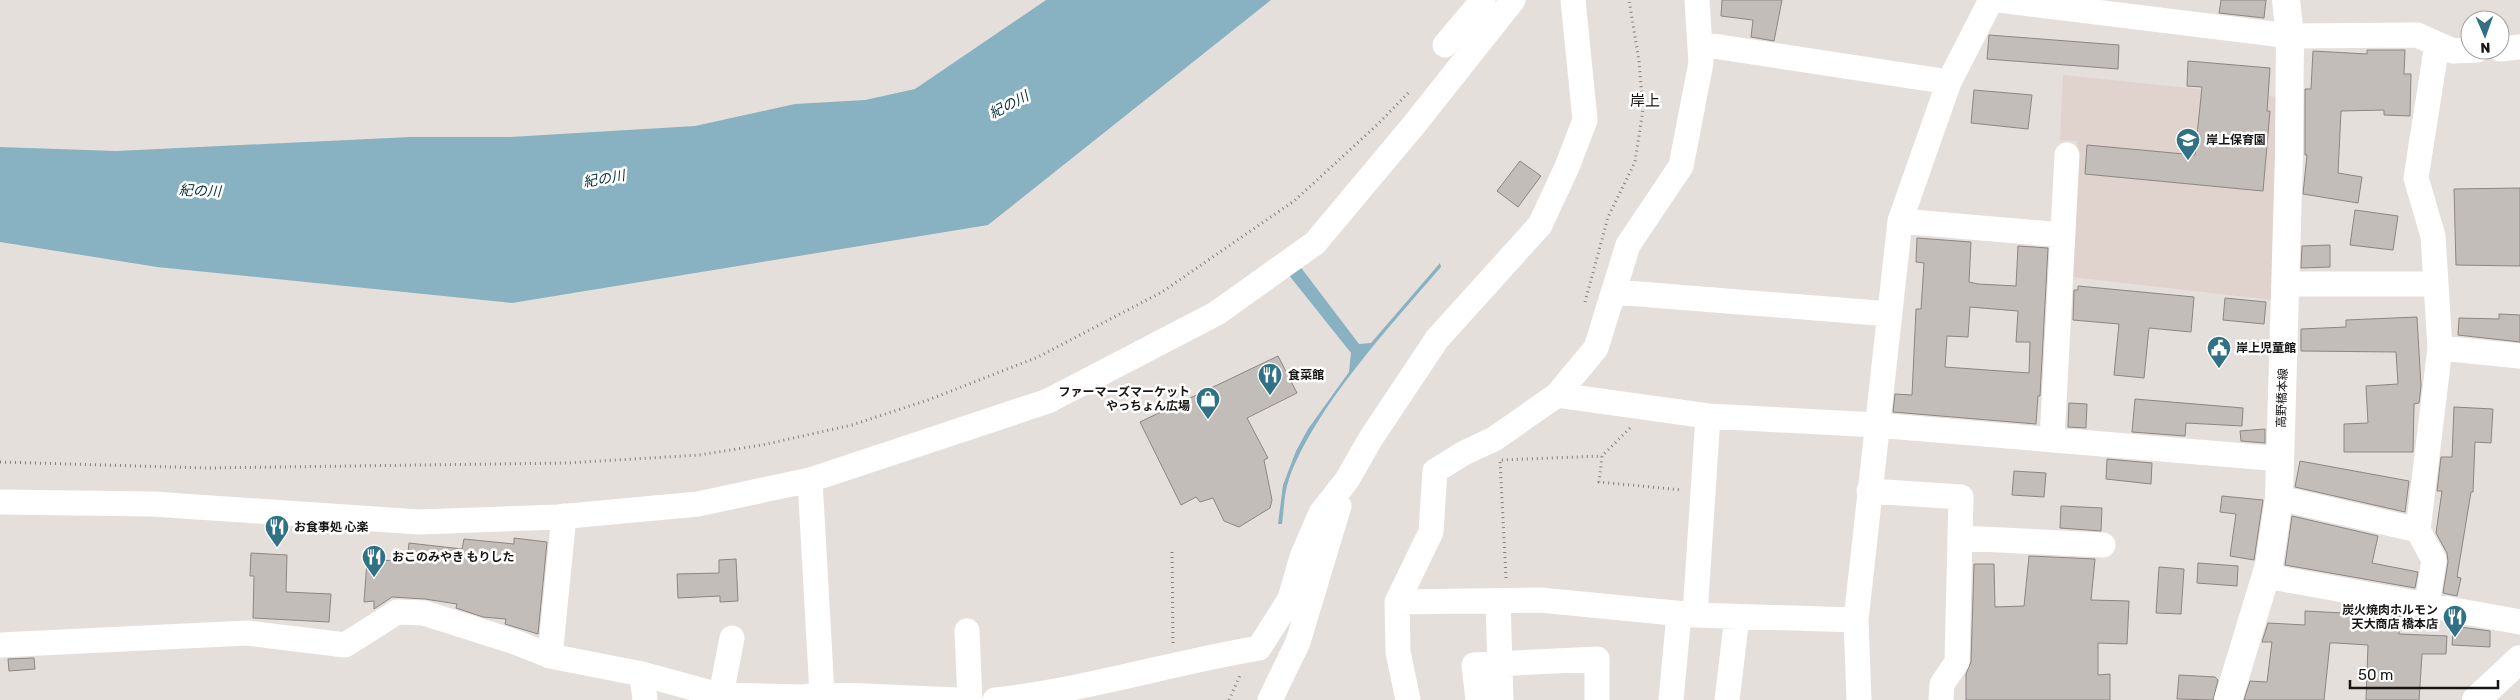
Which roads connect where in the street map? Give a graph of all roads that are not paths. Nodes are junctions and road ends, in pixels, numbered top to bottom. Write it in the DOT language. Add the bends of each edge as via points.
graph roads {
  1 [pos="1483,0"];
  2 [pos="1513,0"];
  3 [pos="1573,0"];
  4 [pos="1697,0"];
  5 [pos="1991,0"];
  6 [pos="1998,0"];
  7 [pos="2286,0"];
  8 [pos="2290,36"];
  9 [pos="1700,44"];
  10 [pos="2437,44"];
  11 [pos="1446,45"];
  12 [pos="2460,51"];
  13 [pos="1949,82"];
  14 [pos="2067,155"];
  15 [pos="1900,221"];
  16 [pos="2063,235"];
  17 [pos="2286,284"];
  18 [pos="2436,284"];
  19 [pos="1614,292"];
  20 [pos="1890,314"];
  21 [pos="2440,348"];
  22 [pos="2520,356"];
  23 [pos="1557,395"];
  24 [pos="1708,416"];
  25 [pos="1876,425"];
  26 [pos="2052,440"];
  27 [pos="2281,459"];
  28 [pos="810,480"];
  29 [pos="1347,480"];
  30 [pos="1869,491"];
  31 [pos="2279,498"];
  32 [pos="0,502"];
  33 [pos="564,516"];
  34 [pos="2418,530"];
  35 [pos="1960,538"];
  36 [pos="2104,546"];
  37 [pos="2266,576"];
  38 [pos="1502,601"];
  39 [pos="1397,602"];
  40 [pos="2427,604"];
  41 [pos="1687,614"];
  42 [pos="1737,617"];
  43 [pos="1856,620"];
  44 [pos="2520,622"];
  45 [pos="967,631"];
  46 [pos="732,638"];
  47 [pos="0,645"];
  48 [pos="550,656"];
  49 [pos="2520,659"];
  50 [pos="1500,663"];
  51 [pos="642,674"];
  52 [pos="1083,693"];
  53 [pos="720,697"];
  54 [pos="809,697"];
  55 [pos="645,700"];
  56 [pos="956,700"];
  57 [pos="970,700"];
  58 [pos="995,700"];
  59 [pos="1270,700"];
  60 [pos="1408,700"];
  61 [pos="1478,700"];
  62 [pos="1502,700"];
  63 [pos="1598,700"];
  64 [pos="1671,700"];
  65 [pos="1727,700"];
  66 [pos="1859,700"];
  67 [pos="1941,700"];
  68 [pos="2228,700"];
  69 [pos="2476,700"];
  1 -- 11 [label="street"];
  2 -- 28 [label="street" via="1315,243 1217,313 1048,400"];
  3 -- 29 [label="street" via="1585,120 1567,167 1540,224 1437,340 1371,438"];
  4 -- 9 [label="street"];
  5 -- 13 [label="street"];
  6 -- 8 [label="street"];
  7 -- 8 [label="main road, 高野橋本線"];
  8 -- 10 [label="street" via="2417,35"];
  8 -- 17 [label="main road, 高野橋本線"];
  9 -- 13 [label="street"];
  9 -- 19 [label="street" via="1701,63 1681,166 1628,245"];
  10 -- 12 [label="street" via="2453,52"];
  10 -- 18 [label="street" via="2416,178 2433,236"];
  13 -- 15 [label="street"];
  14 -- 16 [label="street"];
  15 -- 16 [label="street"];
  15 -- 20 [label="street"];
  16 -- 26 [label="street"];
  17 -- 18 [label="street"];
  17 -- 27 [label="main road, 高野橋本線"];
  18 -- 21 [label="street"];
  19 -- 20 [label="street"];
  19 -- 23 [label="street" via="1596,348"];
  20 -- 25 [label="street"];
  21 -- 22 [label="street"];
  21 -- 34 [label="street"];
  23 -- 24 [label="street"];
  23 -- 39 [label="street" via="1494,439 1435,471 1431,532"];
  24 -- 25 [label="street"];
  24 -- 41 [label="street" via="1703,492"];
  25 -- 26 [label="street"];
  25 -- 30 [label="street"];
  26 -- 27 [label="street"];
  27 -- 31 [label="main road, 高野橋本線"];
  28 -- 33 [label="street" via="698,504"];
  28 -- 54 [label="street"];
  29 -- 52 [label="street" via="1321,514 1302,557 1290,599 1260,648 1174,665"];
  29 -- 59 [label="street" via="1298,642"];
  30 -- 35 [label="street" via="1961,497"];
  30 -- 43 [label="street"];
  31 -- 34 [label="street"];
  31 -- 37 [label="main road, 高野橋本線"];
  32 -- 33 [label="street" via="153,504 419,522"];
  33 -- 48 [label="street"];
  34 -- 40 [label="street" via="2434,560"];
  35 -- 36 [label="street"];
  35 -- 67 [label="street" via="1957,662 1942,684"];
  37 -- 40 [label="street"];
  37 -- 68 [label="main road, 高野橋本線"];
  38 -- 39 [label="street"];
  38 -- 41 [label="street" via="1540,600"];
  38 -- 50 [label="street"];
  39 -- 60 [label="street" via="1398,652"];
  40 -- 44 [label="street"];
  41 -- 42 [label="street"];
  41 -- 64 [label="street"];
  42 -- 43 [label="street"];
  42 -- 65 [label="street"];
  43 -- 66 [label="street"];
  45 -- 57 [label="street"];
  46 -- 53 [label="street"];
  47 -- 48 [label="street" via="247,633 345,644 397,612 424,613"];
  48 -- 51 [label="street"];
  49 -- 69 [label="main road"];
  50 -- 61 [label="street" via="1474,665"];
  50 -- 62 [label="street"];
  50 -- 63 [label="street" via="1597,659"];
  51 -- 53 [label="street"];
  51 -- 55 [label="street"];
  52 -- 58 [label="street"];
  53 -- 54 [label="street"];
  54 -- 56 [label="street"];
}
